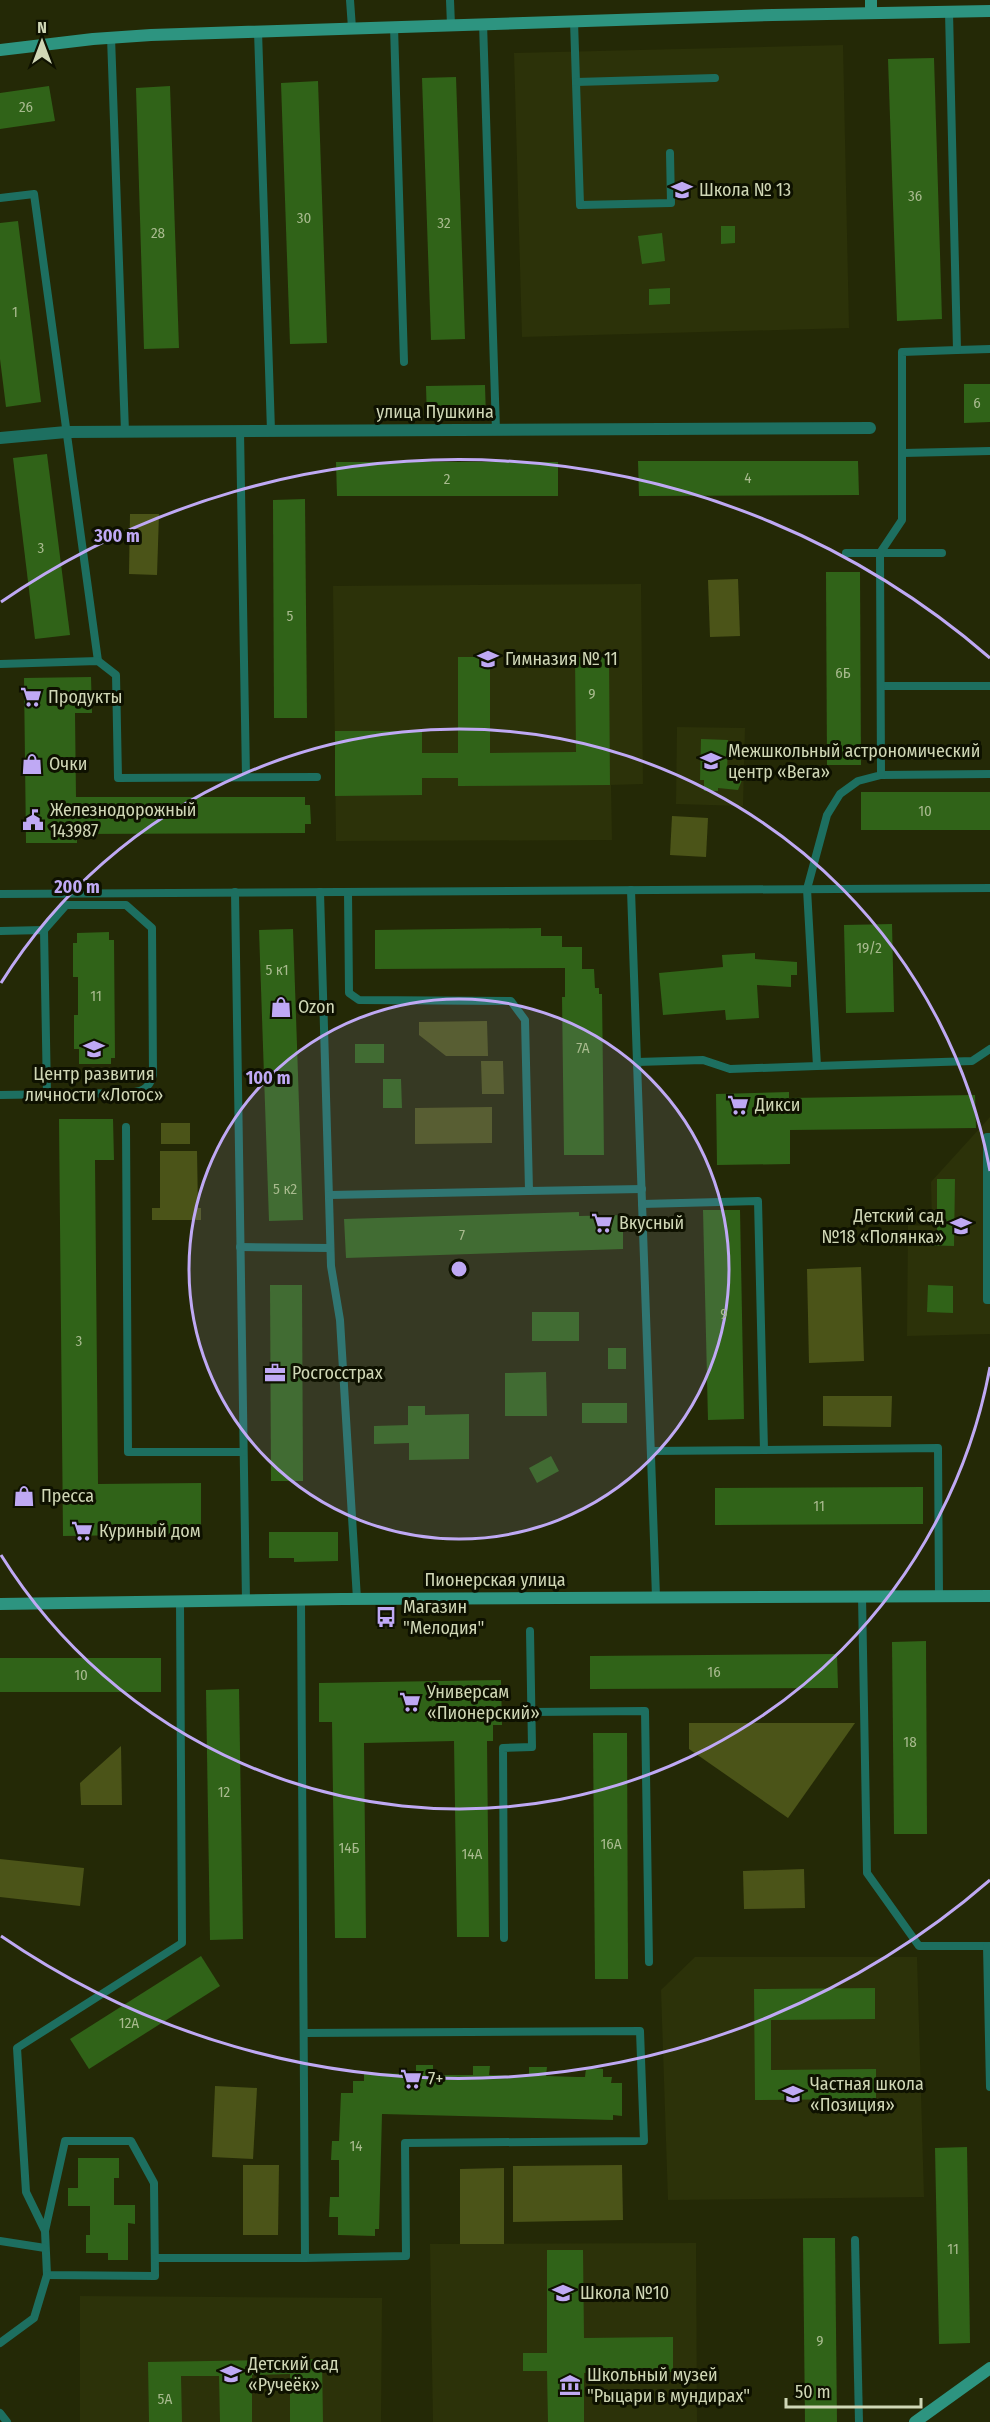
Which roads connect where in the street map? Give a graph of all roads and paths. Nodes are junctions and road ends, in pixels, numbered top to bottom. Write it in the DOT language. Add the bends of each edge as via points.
graph roads {
  1 [pos="350,0"];
  2 [pos="450,0"];
  3 [pos="871,0"];
  4 [pos="990,11"];
  5 [pos="949,12"];
  6 [pos="871,13"];
  7 [pos="574,21"];
  8 [pos="483,23"];
  9 [pos="452,25"];
  10 [pos="394,26"];
  11 [pos="352,28"];
  12 [pos="258,31"];
  13 [pos="111,37"];
  14 [pos="0,50"];
  15 [pos="716,78"];
  16 [pos="576,82"];
  17 [pos="670,153"];
  18 [pos="0,198"];
  19 [pos="990,349"];
  20 [pos="957,351"];
  21 [pos="404,362"];
  22 [pos="870,428"];
  23 [pos="496,430"];
  24 [pos="240,431"];
  25 [pos="271,431"];
  26 [pos="66,432"];
  27 [pos="125,432"];
  28 [pos="0,438"];
  29 [pos="990,451"];
  30 [pos="903,453"];
  31 [pos="846,553"];
  32 [pos="880,553"];
  33 [pos="942,553"];
  34 [pos="98,661"];
  35 [pos="0,664"];
  36 [pos="882,686"];
  37 [pos="990,686"];
  38 [pos="990,774"];
  39 [pos="881,775"];
  40 [pos="246,777"];
  41 [pos="317,777"];
  42 [pos="990,888"];
  43 [pos="807,889"];
  44 [pos="631,890"];
  45 [pos="235,892"];
  46 [pos="320,892"];
  47 [pos="348,892"];
  48 [pos="92,893"];
  49 [pos="0,894"];
  50 [pos="92,905"];
  51 [pos="44,930"];
  52 [pos="0,931"];
  53 [pos="990,1049"];
  54 [pos="637,1062"];
  55 [pos="817,1066"];
  56 [pos="47,1094"];
  57 [pos="0,1095"];
  58 [pos="126,1127"];
  59 [pos="990,1137"];
  60 [pos="642,1189"];
  61 [pos="529,1191"];
  62 [pos="329,1195"];
  63 [pos="642,1204"];
  64 [pos="240,1247"];
  65 [pos="330,1248"];
  66 [pos="990,1300"];
  67 [pos="764,1450"];
  68 [pos="651,1451"];
  69 [pos="243,1452"];
  70 [pos="862,1596"];
  71 [pos="939,1596"];
  72 [pos="990,1596"];
  73 [pos="656,1597"];
  74 [pos="357,1599"];
  75 [pos="301,1600"];
  76 [pos="246,1601"];
  77 [pos="180,1602"];
  78 [pos="0,1604"];
  79 [pos="530,1631"];
  80 [pos="531,1712"];
  81 [pos="504,1938"];
  82 [pos="989,1946"];
  83 [pos="649,1962"];
  84 [pos="304,2033"];
  85 [pos="990,2087"];
  86 [pos="45,2231"];
  87 [pos="855,2240"];
  88 [pos="0,2241"];
  89 [pos="45,2248"];
  90 [pos="155,2258"];
  91 [pos="305,2258"];
  92 [pos="47,2275"];
  93 [pos="0,2343"];
  94 [pos="990,2368"];
  95 [pos="0,2413"];
  96 [pos="7,2422"];
  97 [pos="859,2422"];
  98 [pos="915,2422"];
  1 -- 11 [label="lane"];
  2 -- 9 [label="lane"];
  3 -- 6 [label="street"];
  4 -- 5 [label="street"];
  5 -- 6 [label="street"];
  5 -- 20 [label="lane"];
  6 -- 7 [label="street"];
  7 -- 8 [label="street"];
  7 -- 16 [label="lane"];
  8 -- 9 [label="street"];
  8 -- 23 [label="lane"];
  9 -- 10 [label="street"];
  10 -- 11 [label="street"];
  10 -- 21 [label="lane"];
  11 -- 12 [label="street"];
  12 -- 13 [label="street"];
  12 -- 25 [label="lane"];
  13 -- 14 [label="street"];
  13 -- 27 [label="lane"];
  15 -- 16 [label="lane"];
  16 -- 17 [label="lane" via="580,205 671,203"];
  18 -- 26 [label="lane" via="34,194"];
  19 -- 20 [label="lane"];
  20 -- 30 [label="lane" via="903,352"];
  22 -- 23 [label="street, улица Пушкина"];
  23 -- 25 [label="street, улица Пушкина"];
  24 -- 25 [label="street, улица Пушкина"];
  24 -- 27 [label="street, улица Пушкина"];
  24 -- 40 [label="lane"];
  26 -- 27 [label="street, улица Пушкина"];
  26 -- 28 [label="street, улица Пушкина"];
  26 -- 34 [label="lane"];
  29 -- 30 [label="lane"];
  30 -- 32 [label="lane" via="902,520"];
  31 -- 32 [label="lane"];
  32 -- 33 [label="lane"];
  32 -- 36 [label="lane"];
  34 -- 35 [label="lane"];
  34 -- 40 [label="lane" via="116,675 118,778"];
  36 -- 37 [label="lane"];
  36 -- 39 [label="lane"];
  38 -- 39 [label="lane"];
  39 -- 43 [label="lane" via="858,781 840,794 827,815"];
  40 -- 41 [label="lane"];
  42 -- 43 [label="lane"];
  43 -- 44 [label="lane"];
  43 -- 55 [label="lane"];
  44 -- 47 [label="lane"];
  44 -- 54 [label="lane"];
  45 -- 46 [label="lane"];
  45 -- 48 [label="lane"];
  45 -- 64 [label="lane"];
  46 -- 47 [label="lane"];
  46 -- 62 [label="lane"];
  47 -- 61 [label="lane" via="349,993 359,1000 511,1001 525,1020"];
  48 -- 49 [label="lane"];
  48 -- 50 [label="lane"];
  50 -- 51 [label="lane" via="66,905"];
  50 -- 56 [label="lane" via="126,905 152,928 151,1084 136,1092"];
  51 -- 52 [label="lane"];
  51 -- 56 [label="lane"];
  53 -- 55 [label="lane" via="972,1061"];
  54 -- 55 [label="lane" via="703,1060 730,1069"];
  54 -- 60 [label="lane"];
  56 -- 57 [label="lane"];
  58 -- 69 [label="lane" via="128,1452"];
  59 -- 66 [label="lane"];
  60 -- 61 [label="lane"];
  60 -- 63 [label="lane"];
  61 -- 62 [label="lane"];
  62 -- 65 [label="lane"];
  63 -- 67 [label="lane" via="758,1201"];
  63 -- 68 [label="lane"];
  64 -- 65 [label="lane"];
  64 -- 69 [label="lane"];
  65 -- 74 [label="lane" via="340,1320"];
  67 -- 68 [label="lane"];
  67 -- 71 [label="lane" via="938,1448"];
  68 -- 73 [label="lane"];
  69 -- 76 [label="lane"];
  70 -- 71 [label="street, Пионерская улица"];
  70 -- 73 [label="street, Пионерская улица"];
  70 -- 82 [label="lane" via="867,1873 919,1946"];
  71 -- 72 [label="street, Пионерская улица"];
  73 -- 74 [label="street, Пионерская улица"];
  74 -- 75 [label="street, Пионерская улица"];
  75 -- 76 [label="street, Пионерская улица"];
  75 -- 84 [label="lane"];
  76 -- 77 [label="street, Пионерская улица"];
  77 -- 78 [label="street, Пионерская улица"];
  77 -- 86 [label="lane" via="182,1943 17,2048 26,2192"];
  79 -- 80 [label="lane"];
  80 -- 81 [label="lane" via="532,1747 503,1748"];
  80 -- 83 [label="lane" via="645,1711"];
  82 -- 85 [label="lane"];
  84 -- 91 [label="lane"];
  84 -- 91 [label="lane" via="640,2031 644,2141 405,2143 406,2256"];
  86 -- 89 [label="lane"];
  86 -- 90 [label="lane" via="65,2141 131,2141 154,2184"];
  87 -- 97 [label="lane"];
  88 -- 89 [label="lane"];
  89 -- 92 [label="lane"];
  90 -- 91 [label="lane"];
  90 -- 92 [label="lane" via="155,2276"];
  92 -- 93 [label="lane" via="34,2318"];
  94 -- 98 [label="street"];
  95 -- 96 [label="lane"];
}
